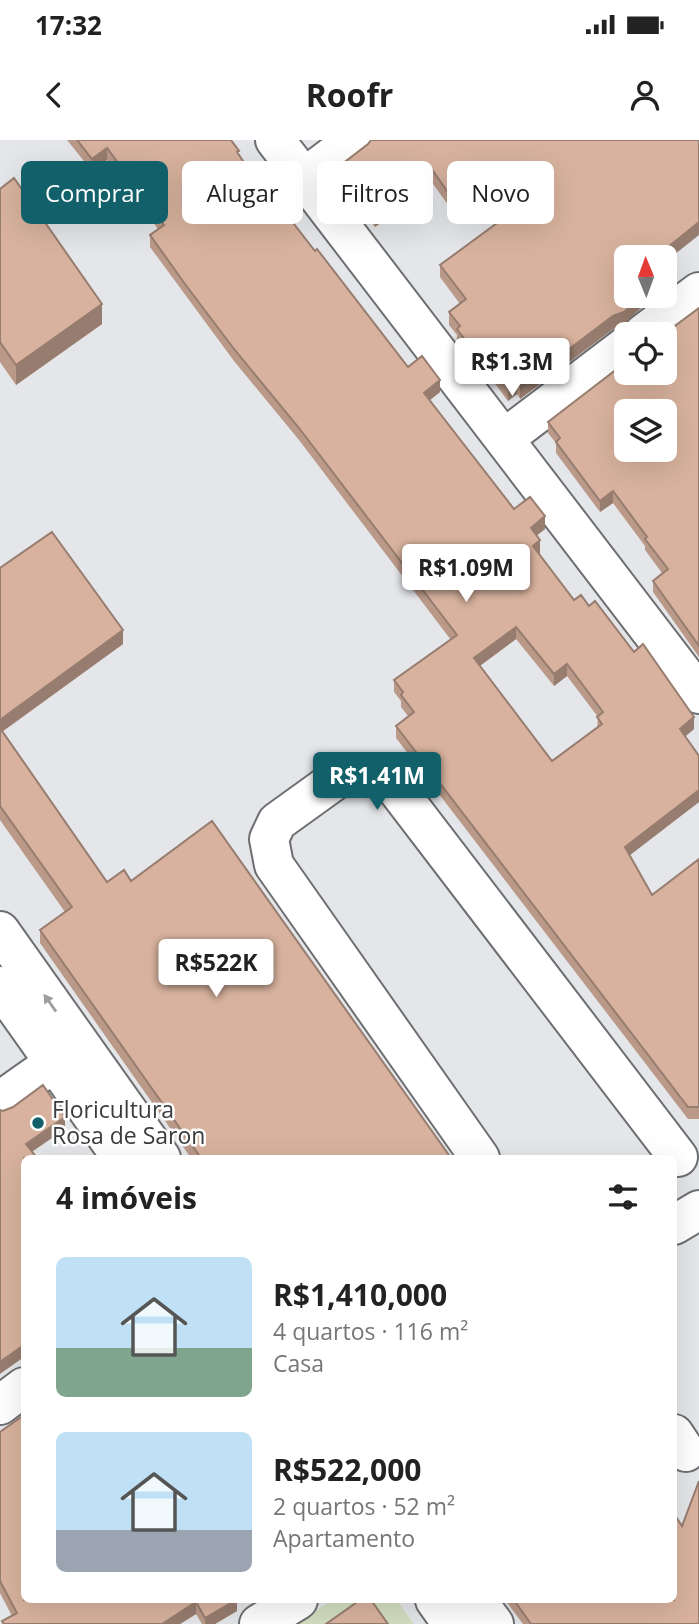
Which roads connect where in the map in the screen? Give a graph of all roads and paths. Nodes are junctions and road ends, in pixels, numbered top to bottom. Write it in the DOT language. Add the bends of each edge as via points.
graph roads {
  1 [pos="275,140"];
  2 [pos="354,140"];
  3 [pos="304,178"];
  4 [pos="699,292"];
  5 [pos="659,322"];
  6 [pos="614,355"];
  7 [pos="505,438"];
  8 [pos="699,694"];
  9 [pos="0,931"];
  10 [pos="0,986"];
  11 [pos="67,1054"];
  12 [pos="0,1101"];
  13 [pos="684,1154"];
  14 [pos="120,1155"];
  15 [pos="158,1155"];
  16 [pos="478,1155"];
  17 [pos="699,1210"];
  18 [pos="677,1223"];
  19 [pos="21,1389"];
  20 [pos="0,1405"];
  21 [pos="294,1603"];
  22 [pos="437,1603"];
  23 [pos="478,1603"];
  24 [pos="258,1624"];
  25 [pos="452,1624"];
  26 [pos="494,1624"];
  1 -- 3 [label="street"];
  2 -- 3 [label="street"];
  3 -- 7 [label="street"];
  4 -- 5 [label="street"];
  6 -- 7 [label="street"];
  7 -- 8 [label="street"];
  11 -- 9 [label="street, one-way"];
  10 -- 11 [label="street"];
  11 -- 12 [label="street"];
  11 -- 14 [label="street"];
  11 -- 15 [label="street"];
  13 -- 16 [label="street" via="392,783 365,773 345,773 277,822 269,839 274,865"];
  17 -- 18 [label="street"];
  19 -- 20 [label="street"];
  21 -- 24 [label="street"];
  22 -- 25 [label="street"];
  23 -- 26 [label="street"];
}
